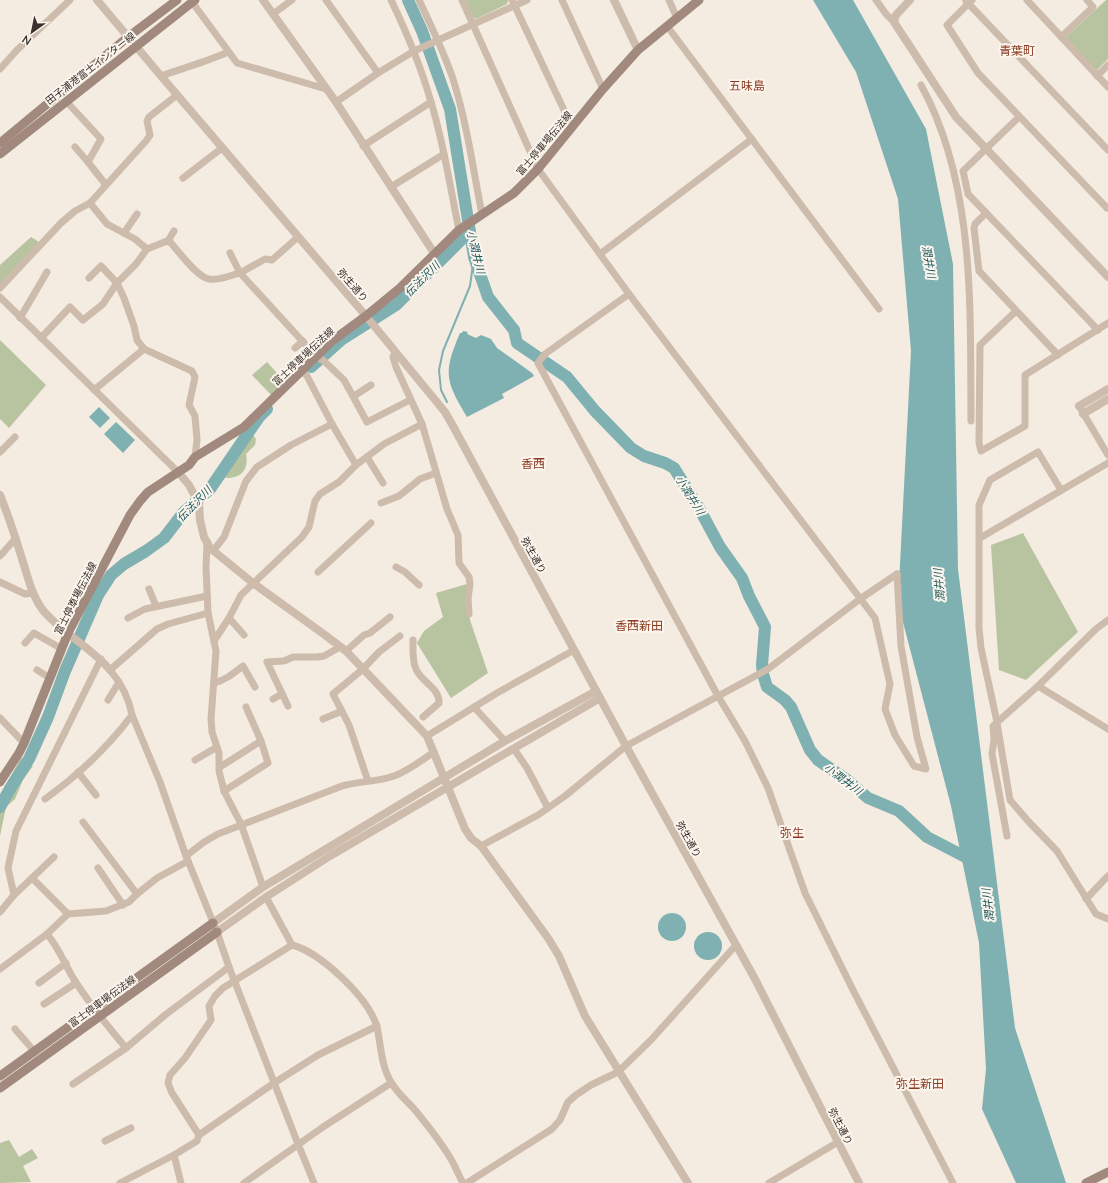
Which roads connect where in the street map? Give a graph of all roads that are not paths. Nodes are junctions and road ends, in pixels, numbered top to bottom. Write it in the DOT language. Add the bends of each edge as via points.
graph roads {
  1 [pos="70,0"];
  2 [pos="97,0"];
  3 [pos="177,0"];
  4 [pos="263,0"];
  5 [pos="292,0"];
  6 [pos="326,0"];
  7 [pos="391,0"];
  8 [pos="419,0"];
  9 [pos="462,0"];
  10 [pos="527,0"];
  11 [pos="562,0"];
  12 [pos="614,0"];
  13 [pos="669,0"];
  14 [pos="699,0"];
  15 [pos="876,0"];
  16 [pos="910,0"];
  17 [pos="1027,0"];
  18 [pos="1087,0"];
  19 [pos="193,1"];
  20 [pos="969,1"];
  21 [pos="514,3"];
  22 [pos="273,14"];
  23 [pos="678,18"];
  24 [pos="894,22"];
  25 [pos="473,25"];
  26 [pos="667,26"];
  27 [pos="1061,37"];
  28 [pos="128,38"];
  29 [pos="435,42"];
  30 [pos="136,46"];
  31 [pos="416,50"];
  32 [pos="638,50"];
  33 [pos="228,52"];
  34 [pos="1108,65"];
  35 [pos="0,69"];
  36 [pos="378,73"];
  37 [pos="160,76"];
  38 [pos="1097,76"];
  39 [pos="921,86"];
  40 [pos="1108,87"];
  41 [pos="326,89"];
  42 [pos="603,89"];
  43 [pos="177,95"];
  44 [pos="66,101"];
  45 [pos="336,102"];
  46 [pos="431,102"];
  47 [pos="1019,117"];
  48 [pos="572,127"];
  49 [pos="752,139"];
  50 [pos="0,143"];
  51 [pos="364,146"];
  52 [pos="76,147"];
  53 [pos="222,148"];
  54 [pos="986,148"];
  55 [pos="1108,150"];
  56 [pos="0,154"];
  57 [pos="444,154"];
  58 [pos="88,162"];
  59 [pos="538,169"];
  60 [pos="183,178"];
  61 [pos="106,186"];
  62 [pos="391,187"];
  63 [pos="90,203"];
  64 [pos="1108,207"];
  65 [pos="986,213"];
  66 [pos="137,214"];
  67 [pos="482,214"];
  68 [pos="461,228"];
  69 [pos="174,231"];
  70 [pos="124,233"];
  71 [pos="298,237"];
  72 [pos="168,241"];
  73 [pos="147,249"];
  74 [pos="230,253"];
  75 [pos="434,253"];
  76 [pos="600,254"];
  77 [pos="47,272"];
  78 [pos="1107,272"];
  79 [pos="240,273"];
  80 [pos="89,278"];
  81 [pos="117,283"];
  82 [pos="0,288"];
  83 [pos="630,294"];
  84 [pos="0,297"];
  85 [pos="879,309"];
  86 [pos="1016,311"];
  87 [pos="366,316"];
  88 [pos="20,318"];
  89 [pos="1108,323"];
  90 [pos="1098,330"];
  91 [pos="41,338"];
  92 [pos="303,341"];
  93 [pos="295,348"];
  94 [pos="144,349"];
  95 [pos="395,353"];
  96 [pos="1058,355"];
  97 [pos="319,358"];
  98 [pos="304,373"];
  99 [pos="371,385"];
  100 [pos="1108,389"];
  101 [pos="94,390"];
  102 [pos="354,396"];
  103 [pos="1108,399"];
  104 [pos="410,400"];
  105 [pos="1081,410"];
  106 [pos="971,421"];
  107 [pos="332,424"];
  108 [pos="422,424"];
  109 [pos="15,437"];
  110 [pos="0,452"];
  111 [pos="1108,455"];
  112 [pos="195,457"];
  113 [pos="367,457"];
  114 [pos="1108,463"];
  115 [pos="356,465"];
  116 [pos="178,472"];
  117 [pos="436,472"];
  118 [pos="384,483"];
  119 [pos="1061,490"];
  120 [pos="0,495"];
  121 [pos="381,503"];
  122 [pos="371,523"];
  123 [pos="16,538"];
  124 [pos="980,538"];
  125 [pos="207,544"];
  126 [pos="213,551"];
  127 [pos="0,556"];
  128 [pos="396,567"];
  129 [pos="318,572"];
  130 [pos="0,582"];
  131 [pos="253,584"];
  132 [pos="420,585"];
  133 [pos="148,590"];
  134 [pos="33,593"];
  135 [pos="207,596"];
  136 [pos="860,599"];
  137 [pos="156,606"];
  138 [pos="208,613"];
  139 [pos="469,614"];
  140 [pos="390,617"];
  141 [pos="128,618"];
  142 [pos="229,618"];
  143 [pos="1108,620"];
  144 [pos="70,634"];
  145 [pos="244,635"];
  146 [pos="400,636"];
  147 [pos="413,640"];
  148 [pos="214,641"];
  149 [pos="25,643"];
  150 [pos="62,649"];
  151 [pos="343,649"];
  152 [pos="574,650"];
  153 [pos="101,659"];
  154 [pos="363,669"];
  155 [pos="37,670"];
  156 [pos="110,670"];
  157 [pos="50,678"];
  158 [pos="119,682"];
  159 [pos="214,683"];
  160 [pos="1038,686"];
  161 [pos="255,687"];
  162 [pos="596,691"];
  163 [pos="282,694"];
  164 [pos="718,696"];
  165 [pos="600,698"];
  166 [pos="273,699"];
  167 [pos="108,700"];
  168 [pos="288,706"];
  169 [pos="246,707"];
  170 [pos="474,707"];
  171 [pos="342,711"];
  172 [pos="132,715"];
  173 [pos="0,718"];
  174 [pos="323,719"];
  175 [pos="419,720"];
  176 [pos="997,722"];
  177 [pos="1108,729"];
  178 [pos="427,736"];
  179 [pos="261,741"];
  180 [pos="505,741"];
  181 [pos="24,743"];
  182 [pos="626,746"];
  183 [pos="217,747"];
  184 [pos="514,749"];
  185 [pos="434,752"];
  186 [pos="195,760"];
  187 [pos="220,767"];
  188 [pos="78,772"];
  189 [pos="1,776"];
  190 [pos="444,777"];
  191 [pos="368,781"];
  192 [pos="448,786"];
  193 [pos="224,791"];
  194 [pos="96,795"];
  195 [pos="45,799"];
  196 [pos="548,808"];
  197 [pos="83,822"];
  198 [pos="241,824"];
  199 [pos="1007,836"];
  200 [pos="481,846"];
  201 [pos="54,857"];
  202 [pos="187,858"];
  203 [pos="98,868"];
  204 [pos="1108,876"];
  205 [pos="32,878"];
  206 [pos="263,886"];
  207 [pos="137,894"];
  208 [pos="14,895"];
  209 [pos="266,897"];
  210 [pos="1086,899"];
  211 [pos="123,905"];
  212 [pos="0,912"];
  213 [pos="68,914"];
  214 [pos="1108,919"];
  215 [pos="213,923"];
  216 [pos="217,932"];
  217 [pos="47,934"];
  218 [pos="292,945"];
  219 [pos="736,945"];
  220 [pos="66,963"];
  221 [pos="229,967"];
  222 [pos="0,969"];
  223 [pos="234,981"];
  224 [pos="39,983"];
  225 [pos="76,983"];
  226 [pos="44,1004"];
  227 [pos="94,1008"];
  228 [pos="100,1016"];
  229 [pos="376,1026"];
  230 [pos="16,1029"];
  231 [pos="126,1048"];
  232 [pos="34,1051"];
  233 [pos="618,1072"];
  234 [pos="0,1076"];
  235 [pos="274,1083"];
  236 [pos="391,1083"];
  237 [pos="72,1084"];
  238 [pos="0,1088"];
  239 [pos="131,1128"];
  240 [pos="199,1136"];
  241 [pos="106,1141"];
  242 [pos="838,1142"];
  243 [pos="298,1144"];
  244 [pos="174,1155"];
  245 [pos="1108,1172"];
  246 [pos="120,1183"];
  247 [pos="181,1183"];
  248 [pos="244,1183"];
  249 [pos="314,1183"];
  250 [pos="463,1183"];
  251 [pos="467,1183"];
  252 [pos="688,1183"];
  253 [pos="770,1183"];
  254 [pos="859,1183"];
  255 [pos="953,1183"];
  256 [pos="1086,1183"];
  1 -- 35 [label="street"];
  2 -- 28 [label="street, 弥生通り"];
  3 -- 28 [label="main road, 田子浦港富士インター線"];
  4 -- 22 [label="street"];
  5 -- 22 [label="street"];
  6 -- 36 [label="street"];
  7 -- 31 [label="street"];
  8 -- 29 [label="street"];
  9 -- 25 [label="street"];
  10 -- 21 [label="street"];
  11 -- 42 [label="street"];
  12 -- 32 [label="street"];
  13 -- 23 [label="street"];
  14 -- 23 [label="main road, 富士停車場伝法線"];
  15 -- 24 [label="street"];
  16 -- 24 [label="street" via="896,15"];
  17 -- 27 [label="street"];
  18 -- 27 [label="street" via="1093,7"];
  19 -- 30 [label="main road, 田子浦港富士インター線"];
  19 -- 33 [label="street"];
  20 -- 47 [label="street" via="947,24 978,74"];
  20 -- 55 [label="street"];
  21 -- 25 [label="street"];
  21 -- 48 [label="street"];
  22 -- 41 [label="street"];
  23 -- 26 [label="main road, 富士停車場伝法線"];
  24 -- 54 [label="street" via="956,117"];
  25 -- 29 [label="street"];
  25 -- 59 [label="street"];
  26 -- 32 [label="main road, 富士停車場伝法線"];
  26 -- 49 [label="street"];
  27 -- 38 [label="street"];
  28 -- 30 [label="street, 弥生通り"];
  28 -- 50 [label="main road, 田子浦港富士インター線"];
  29 -- 31 [label="street"];
  29 -- 67 [label="street" via="453,79 469,141"];
  30 -- 37 [label="street, 弥生通り"];
  30 -- 44 [label="main road, 田子浦港富士インター線"];
  31 -- 36 [label="street"];
  31 -- 46 [label="street"];
  32 -- 42 [label="main road, 富士停車場伝法線"];
  33 -- 37 [label="street"];
  33 -- 41 [label="street" via="237,63"];
  34 -- 38 [label="street"];
  36 -- 45 [label="street"];
  37 -- 43 [label="street, 弥生通り"];
  38 -- 40 [label="street"];
  39 -- 106 [label="street" via="940,126 950,156 959,198 970,294"];
  41 -- 45 [label="street"];
  42 -- 48 [label="main road, 富士停車場伝法線"];
  43 -- 53 [label="street, 弥生通り"];
  43 -- 61 [label="street" via="150,116 150,135 146,142"];
  44 -- 56 [label="main road, 田子浦港富士インター線"];
  44 -- 58 [label="street" via="101,139"];
  45 -- 51 [label="street"];
  46 -- 51 [label="street"];
  46 -- 57 [label="street"];
  47 -- 54 [label="street"];
  47 -- 64 [label="street"];
  48 -- 59 [label="main road, 富士停車場伝法線"];
  49 -- 76 [label="street"];
  49 -- 85 [label="street"];
  51 -- 62 [label="street"];
  52 -- 58 [label="street"];
  53 -- 60 [label="street"];
  53 -- 71 [label="street, 弥生通り"];
  54 -- 65 [label="street" via="964,171 968,194"];
  54 -- 78 [label="street"];
  57 -- 62 [label="street"];
  57 -- 68 [label="street"];
  58 -- 61 [label="street"];
  59 -- 67 [label="main road, 富士停車場伝法線" via="514,193"];
  59 -- 76 [label="street"];
  61 -- 63 [label="street"];
  62 -- 75 [label="street"];
  63 -- 70 [label="street" via="107,224"];
  63 -- 82 [label="street" via="61,223"];
  65 -- 86 [label="street" via="974,228 978,271"];
  65 -- 90 [label="street"];
  66 -- 70 [label="street"];
  67 -- 68 [label="main road, 富士停車場伝法線"];
  68 -- 75 [label="main road, 富士停車場伝法線"];
  69 -- 72 [label="street"];
  70 -- 73 [label="street"];
  71 -- 79 [label="street" via="272,260 265,259"];
  71 -- 87 [label="street, 弥生通り"];
  72 -- 73 [label="street"];
  72 -- 79 [label="street" via="204,277 217,279"];
  73 -- 81 [label="street"];
  74 -- 79 [label="street"];
  75 -- 87 [label="main road, 富士停車場伝法線" via="400,288"];
  76 -- 83 [label="street"];
  77 -- 88 [label="street"];
  79 -- 92 [label="street"];
  80 -- 81 [label="street" via="101,266"];
  81 -- 91 [label="street" via="103,304 83,320 70,307"];
  81 -- 94 [label="street" via="127,305 137,340"];
  83 -- 136 [label="street"];
  83 -- 164 [label="street" via="545,354 538,363"];
  84 -- 88 [label="street"];
  86 -- 96 [label="street"];
  86 -- 96 [label="street" via="980,345 981,451 1025,426 1025,375"];
  87 -- 95 [label="street, 弥生通り"];
  87 -- 97 [label="main road, 富士停車場伝法線" via="332,341"];
  88 -- 91 [label="street"];
  89 -- 90 [label="street"];
  90 -- 96 [label="street"];
  91 -- 101 [label="street"];
  92 -- 93 [label="street"];
  92 -- 97 [label="street"];
  94 -- 101 [label="street"];
  94 -- 112 [label="street" via="192,371 195,377 189,405 195,416"];
  95 -- 104 [label="street" via="393,357 396,367"];
  95 -- 152 [label="street, 弥生通り" via="445,412"];
  97 -- 98 [label="main road, 富士停車場伝法線"];
  97 -- 102 [label="street" via="344,380"];
  98 -- 107 [label="street"];
  98 -- 112 [label="main road, 富士停車場伝法線" via="244,426"];
  99 -- 102 [label="street"];
  100 -- 105 [label="street"];
  101 -- 116 [label="street"];
  102 -- 104 [label="street" via="367,422"];
  103 -- 105 [label="street"];
  104 -- 108 [label="street"];
  105 -- 111 [label="street"];
  107 -- 115 [label="street"];
  107 -- 126 [label="street" via="291,445 257,467 246,481 224,537"];
  108 -- 113 [label="street" via="384,444"];
  108 -- 117 [label="street"];
  109 -- 110 [label="street"];
  112 -- 116 [label="main road, 富士停車場伝法線" via="189,465"];
  113 -- 115 [label="street"];
  113 -- 118 [label="street"];
  114 -- 119 [label="street"];
  115 -- 131 [label="street" via="339,482 320,494 315,501 309,527 302,537"];
  116 -- 125 [label="street" via="189,485 199,504 200,520"];
  116 -- 144 [label="main road, 富士停車場伝法線" via="148,492 130,515"];
  117 -- 121 [label="street" via="420,479 399,496"];
  117 -- 139 [label="street" via="458,535 460,563 469,577"];
  119 -- 124 [label="street"];
  119 -- 124 [label="street" via="1038,452 990,480 979,505"];
  120 -- 123 [label="street"];
  122 -- 129 [label="street"];
  123 -- 127 [label="street"];
  123 -- 134 [label="street"];
  124 -- 176 [label="street" via="980,634"];
  125 -- 126 [label="street"];
  125 -- 135 [label="street"];
  126 -- 131 [label="street"];
  128 -- 132 [label="street"];
  130 -- 134 [label="street" via="25,594"];
  131 -- 142 [label="street" via="241,595"];
  131 -- 151 [label="street"];
  133 -- 137 [label="street"];
  134 -- 144 [label="street" via="43,610"];
  135 -- 137 [label="street"];
  135 -- 138 [label="street"];
  136 -- 136 [label="street" via="875,618 890,684 885,709 895,735 914,766 926,769 917,737 901,646 897,574"];
  136 -- 164 [label="street" via="768,669"];
  137 -- 141 [label="street" via="145,608"];
  138 -- 148 [label="street"];
  138 -- 156 [label="street" via="157,629"];
  140 -- 151 [label="street"];
  142 -- 145 [label="street"];
  142 -- 148 [label="street"];
  143 -- 160 [label="street"];
  144 -- 150 [label="main road, 富士停車場伝法線"];
  144 -- 153 [label="street"];
  146 -- 154 [label="street" via="379,652"];
  147 -- 175 [label="street" via="416,669 439,698 439,703"];
  148 -- 159 [label="street"];
  149 -- 150 [label="street" via="34,633"];
  150 -- 157 [label="main road, 富士停車場伝法線"];
  151 -- 154 [label="street"];
  151 -- 163 [label="street" via="324,656 293,657 284,661 267,662"];
  152 -- 162 [label="street, 弥生通り"];
  152 -- 170 [label="street"];
  153 -- 156 [label="street"];
  153 -- 208 [label="street" via="16,831 8,868"];
  154 -- 171 [label="street" via="333,694"];
  154 -- 175 [label="street"];
  155 -- 157 [label="street"];
  156 -- 158 [label="street"];
  157 -- 181 [label="main road, 富士停車場伝法線"];
  158 -- 167 [label="street"];
  158 -- 172 [label="street" via="131,706"];
  159 -- 161 [label="street" via="232,676 243,666"];
  159 -- 183 [label="street" via="211,719"];
  160 -- 176 [label="street"];
  160 -- 177 [label="street"];
  162 -- 165 [label="street, 弥生通り"];
  162 -- 180 [label="street"];
  163 -- 166 [label="street"];
  163 -- 168 [label="street"];
  164 -- 182 [label="street"];
  164 -- 255 [label="street" via="745,741 768,788 805,894"];
  165 -- 182 [label="street, 弥生通り"];
  165 -- 184 [label="street"];
  169 -- 179 [label="street"];
  170 -- 178 [label="street"];
  170 -- 180 [label="street"];
  171 -- 174 [label="street"];
  171 -- 191 [label="street"];
  172 -- 188 [label="street" via="119,733"];
  172 -- 202 [label="street" via="158,777"];
  173 -- 181 [label="street"];
  175 -- 178 [label="street"];
  176 -- 199 [label="street" via="993,726 992,754"];
  176 -- 210 [label="street" via="1010,800 1057,851"];
  178 -- 185 [label="street"];
  179 -- 187 [label="street"];
  179 -- 193 [label="street" via="268,763"];
  180 -- 190 [label="street"];
  181 -- 189 [label="main road, 富士停車場伝法線"];
  182 -- 196 [label="street"];
  182 -- 219 [label="street, 弥生通り"];
  183 -- 186 [label="street"];
  183 -- 187 [label="street"];
  184 -- 192 [label="street"];
  184 -- 196 [label="street"];
  185 -- 190 [label="street"];
  185 -- 191 [label="street" via="399,774"];
  187 -- 193 [label="street"];
  188 -- 194 [label="street"];
  188 -- 195 [label="street"];
  190 -- 192 [label="street"];
  190 -- 206 [label="street"];
  191 -- 198 [label="street" via="342,786"];
  192 -- 200 [label="street" via="465,829"];
  192 -- 209 [label="street"];
  193 -- 198 [label="street"];
  196 -- 200 [label="street"];
  197 -- 207 [label="street"];
  198 -- 202 [label="street" via="204,842"];
  198 -- 206 [label="street"];
  200 -- 233 [label="street" via="559,956 585,1016"];
  201 -- 205 [label="street"];
  202 -- 207 [label="street"];
  202 -- 215 [label="street"];
  203 -- 211 [label="street"];
  204 -- 210 [label="street"];
  205 -- 208 [label="street"];
  205 -- 213 [label="street"];
  206 -- 215 [label="street"];
  207 -- 211 [label="street"];
  208 -- 212 [label="street"];
  209 -- 216 [label="street"];
  209 -- 218 [label="street"];
  210 -- 214 [label="street" via="1096,914"];
  211 -- 213 [label="street" via="106,911"];
  213 -- 217 [label="street"];
  215 -- 216 [label="street"];
  215 -- 227 [label="main road, 富士停車場伝法線"];
  216 -- 221 [label="street"];
  216 -- 228 [label="main road, 富士停車場伝法線"];
  217 -- 220 [label="street"];
  217 -- 222 [label="street"];
  218 -- 223 [label="street"];
  218 -- 229 [label="street" via="301,947 323,961 345,981 364,1003"];
  219 -- 233 [label="street" via="651,1040"];
  219 -- 242 [label="street, 弥生通り"];
  220 -- 224 [label="street"];
  220 -- 225 [label="street"];
  221 -- 223 [label="street"];
  221 -- 231 [label="street"];
  223 -- 235 [label="street"];
  223 -- 240 [label="street" via="215,996 209,1006 211,1020 170,1076 168,1083"];
  225 -- 226 [label="street"];
  225 -- 227 [label="street"];
  227 -- 228 [label="street"];
  227 -- 232 [label="main road, 富士停車場伝法線"];
  228 -- 231 [label="street"];
  228 -- 238 [label="main road, 富士停車場伝法線"];
  229 -- 235 [label="street" via="318,1055"];
  229 -- 236 [label="street" via="384,1066"];
  230 -- 232 [label="street"];
  231 -- 237 [label="street"];
  232 -- 234 [label="main road, 富士停車場伝法線"];
  233 -- 251 [label="street" via="576,1095 568,1102 560,1120 552,1129"];
  233 -- 252 [label="street"];
  235 -- 240 [label="street"];
  235 -- 243 [label="street"];
  236 -- 243 [label="street"];
  236 -- 250 [label="street" via="442,1146"];
  239 -- 241 [label="street"];
  240 -- 244 [label="street" via="197,1141"];
  242 -- 253 [label="street"];
  242 -- 254 [label="street, 弥生通り"];
  243 -- 248 [label="street"];
  243 -- 249 [label="street"];
  244 -- 246 [label="street"];
  244 -- 247 [label="street"];
  245 -- 256 [label="main road"];
}
